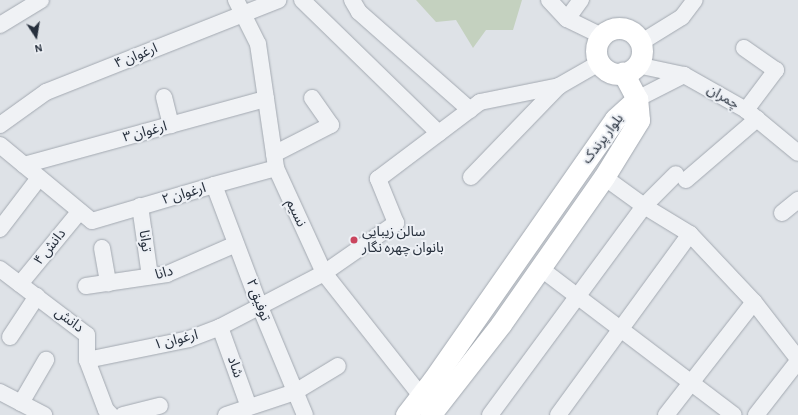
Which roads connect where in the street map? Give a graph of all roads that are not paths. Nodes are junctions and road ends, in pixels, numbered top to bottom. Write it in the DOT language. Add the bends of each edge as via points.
graph roads {
  1 [pos="41,0"];
  2 [pos="278,0"];
  3 [pos="302,0"];
  4 [pos="352,0"];
  5 [pos="549,0"];
  6 [pos="581,0"];
  7 [pos="695,0"];
  8 [pos="240,7"];
  9 [pos="567,19"];
  10 [pos="0,25"];
  11 [pos="602,36"];
  12 [pos="640,43"];
  13 [pos="744,48"];
  14 [pos="599,63"];
  15 [pos="630,69"];
  16 [pos="684,75"];
  17 [pos="560,86"];
  18 [pos="164,97"];
  19 [pos="312,98"];
  20 [pos="266,99"];
  21 [pos="637,99"];
  22 [pos="470,110"];
  23 [pos="751,115"];
  24 [pos="0,125"];
  25 [pos="171,125"];
  26 [pos="439,133"];
  27 [pos="0,145"];
  28 [pos="796,147"];
  29 [pos="275,161"];
  30 [pos="24,165"];
  31 [pos="471,177"];
  32 [pos="604,177"];
  33 [pos="39,178"];
  34 [pos="214,185"];
  35 [pos="798,200"];
  36 [pos="140,206"];
  37 [pos="644,206"];
  38 [pos="782,213"];
  39 [pos="86,216"];
  40 [pos="0,229"];
  41 [pos="690,234"];
  42 [pos="236,244"];
  43 [pos="102,248"];
  44 [pos="540,268"];
  45 [pos="0,269"];
  46 [pos="324,273"];
  47 [pos="150,276"];
  48 [pos="108,283"];
  49 [pos="20,284"];
  50 [pos="86,286"];
  51 [pos="37,296"];
  52 [pos="577,297"];
  53 [pos="754,302"];
  54 [pos="260,307"];
  55 [pos="220,327"];
  56 [pos="621,329"];
  57 [pos="10,337"];
  58 [pos="46,360"];
  59 [pos="88,360"];
  60 [pos="798,360"];
  61 [pos="338,366"];
  62 [pos="690,382"];
  63 [pos="0,392"];
  64 [pos="295,392"];
  65 [pos="21,403"];
  66 [pos="160,406"];
  67 [pos="249,408"];
  68 [pos="433,409"];
  69 [pos="44,415"];
  70 [pos="112,415"];
  71 [pos="123,415"];
  72 [pos="226,415"];
  73 [pos="305,415"];
  74 [pos="406,415"];
  75 [pos="490,415"];
  76 [pos="558,415"];
  77 [pos="666,415"];
  78 [pos="734,415"];
  79 [pos="756,415"];
  1 -- 10 [label="street"];
  2 -- 8 [label="street, ارغوان ۴"];
  3 -- 26 [label="street"];
  4 -- 22 [label="street" via="359,12"];
  5 -- 9 [label="street"];
  6 -- 9 [label="street"];
  7 -- 12 [label="street" via="682,17"];
  8 -- 20 [label="street, نسیم" via="258,44"];
  8 -- 24 [label="street, ارغوان ۴" via="46,92"];
  9 -- 11 [label="street"];
  11 -- 12 [label="main road" via="608,31 623,29 636,36"];
  11 -- 14 [label="main road" via="596,49"];
  12 -- 15 [label="main road" via="641,50"];
  13 -- 23 [label="street" via="776,70"];
  14 -- 15 [label="main road" via="609,72"];
  14 -- 17 [label="street"];
  15 -- 16 [label="street, چمران"];
  15 -- 21 [label="main road"];
  16 -- 21 [label="street"];
  16 -- 23 [label="street, چمران"];
  17 -- 22 [label="street" via="480,102"];
  17 -- 31 [label="street"];
  18 -- 25 [label="street"];
  19 -- 29 [label="street, ارغوان ۲" via="331,125"];
  20 -- 25 [label="street, ارغوان ۳"];
  20 -- 29 [label="street, نسیم"];
  21 -- 32 [label="main road, بلوار پرندک" via="639,120"];
  21 -- 68 [label="main road, بلوار پرندک" via="615,119"];
  22 -- 26 [label="street"];
  23 -- 28 [label="street, چمران"];
  23 -- 37 [label="street"];
  25 -- 30 [label="street, ارغوان ۳"];
  26 -- 46 [label="street, ارغوان ۱" via="378,179 396,223"];
  27 -- 30 [label="street"];
  29 -- 34 [label="street, ارغوان ۲"];
  29 -- 46 [label="street, نسیم"];
  30 -- 33 [label="street"];
  32 -- 37 [label="street"];
  32 -- 44 [label="main road, بلوار پرندک"];
  33 -- 39 [label="street"];
  33 -- 40 [label="street"];
  34 -- 36 [label="street, ارغوان ۲"];
  34 -- 42 [label="street, توفیق ۲"];
  35 -- 38 [label="street"];
  36 -- 39 [label="street, ارغوان ۲"];
  36 -- 47 [label="street, توانا"];
  37 -- 41 [label="street"];
  37 -- 52 [label="street"];
  39 -- 49 [label="street, دانش ۴"];
  41 -- 53 [label="street"];
  41 -- 56 [label="street"];
  42 -- 47 [label="street, دانا" via="167,274"];
  42 -- 54 [label="street, توفیق ۲"];
  43 -- 48 [label="street"];
  44 -- 52 [label="street"];
  44 -- 68 [label="main road, بلوار پرندک" via="501,324"];
  45 -- 49 [label="street, دانش"];
  46 -- 54 [label="street, ارغوان ۱"];
  46 -- 68 [label="street, نسیم"];
  47 -- 48 [label="street, دانا"];
  48 -- 50 [label="street, دانا"];
  49 -- 51 [label="street, دانش"];
  51 -- 57 [label="street"];
  51 -- 59 [label="street, دانش" via="87,334"];
  52 -- 56 [label="street"];
  52 -- 75 [label="street"];
  53 -- 60 [label="street"];
  53 -- 62 [label="street"];
  54 -- 55 [label="street, ارغوان ۱"];
  54 -- 64 [label="street, توفیق ۲"];
  55 -- 59 [label="street, ارغوان ۱" via="188,339"];
  55 -- 67 [label="street, شاد"];
  56 -- 62 [label="street"];
  56 -- 76 [label="street"];
  58 -- 65 [label="street"];
  59 -- 70 [label="street, دانش" via="106,410"];
  60 -- 79 [label="street"];
  61 -- 64 [label="street"];
  62 -- 77 [label="street"];
  62 -- 78 [label="street"];
  63 -- 65 [label="street"];
  64 -- 67 [label="street"];
  64 -- 73 [label="street, توفیق ۲"];
  65 -- 69 [label="street"];
  66 -- 71 [label="street"];
  67 -- 72 [label="street"];
  68 -- 74 [label="main road, بلوار پرندک"];
}
